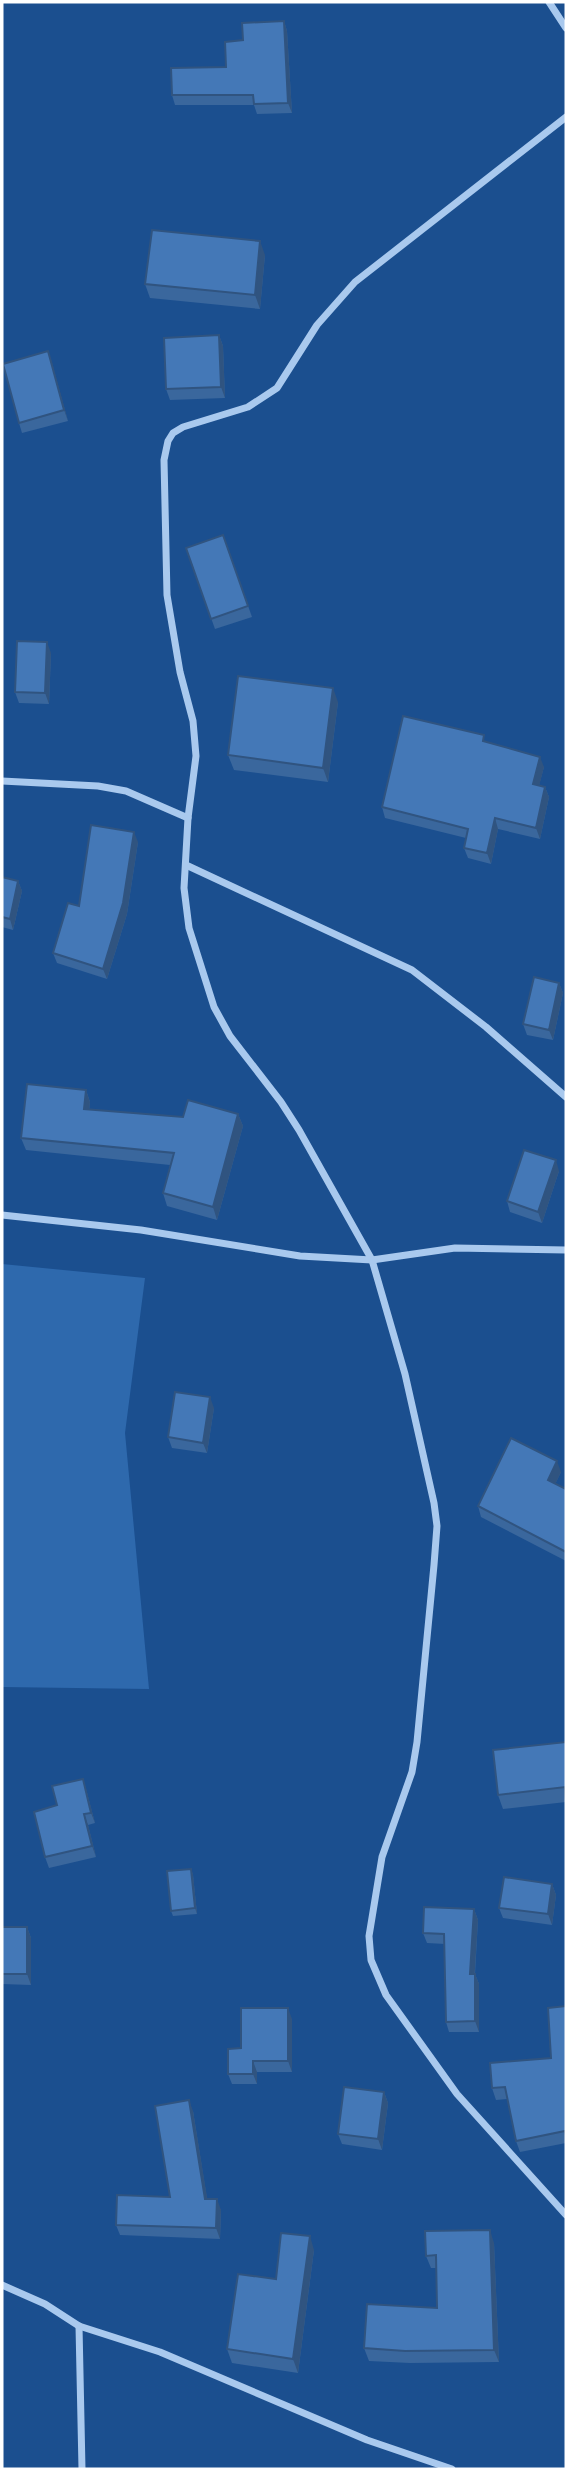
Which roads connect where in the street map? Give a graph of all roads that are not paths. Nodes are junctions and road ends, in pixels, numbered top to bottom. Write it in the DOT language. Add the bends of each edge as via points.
graph roads {
  1 [pos="549,2"];
  2 [pos="566,28"];
  3 [pos="566,117"];
  4 [pos="2,781"];
  5 [pos="188,818"];
  6 [pos="186,865"];
  7 [pos="566,1097"];
  8 [pos="2,1215"];
  9 [pos="566,1250"];
  10 [pos="372,1260"];
  11 [pos="566,2215"];
  12 [pos="2,2285"];
  13 [pos="79,2326"];
  14 [pos="82,2469"];
  15 [pos="448,2469"];
  1 -- 2 [label="street"];
  3 -- 5 [label="street" via="355,282 317,325 277,388 248,407 183,427 168,441 164,460 167,595 196,756"];
  4 -- 5 [label="street" via="126,791"];
  5 -- 6 [label="street"];
  6 -- 7 [label="street" via="412,970"];
  6 -- 10 [label="street" via="189,928 214,1007 230,1037 299,1130"];
  8 -- 10 [label="street" via="141,1230 300,1256"];
  9 -- 10 [label="street" via="455,1248"];
  10 -- 11 [label="street" via="405,1374 437,1526 412,1772 382,1857 369,1936 371,1960 386,1995 457,2094"];
  12 -- 13 [label="street"];
  13 -- 14 [label="street"];
  13 -- 15 [label="street" via="160,2352 367,2440"];
}
